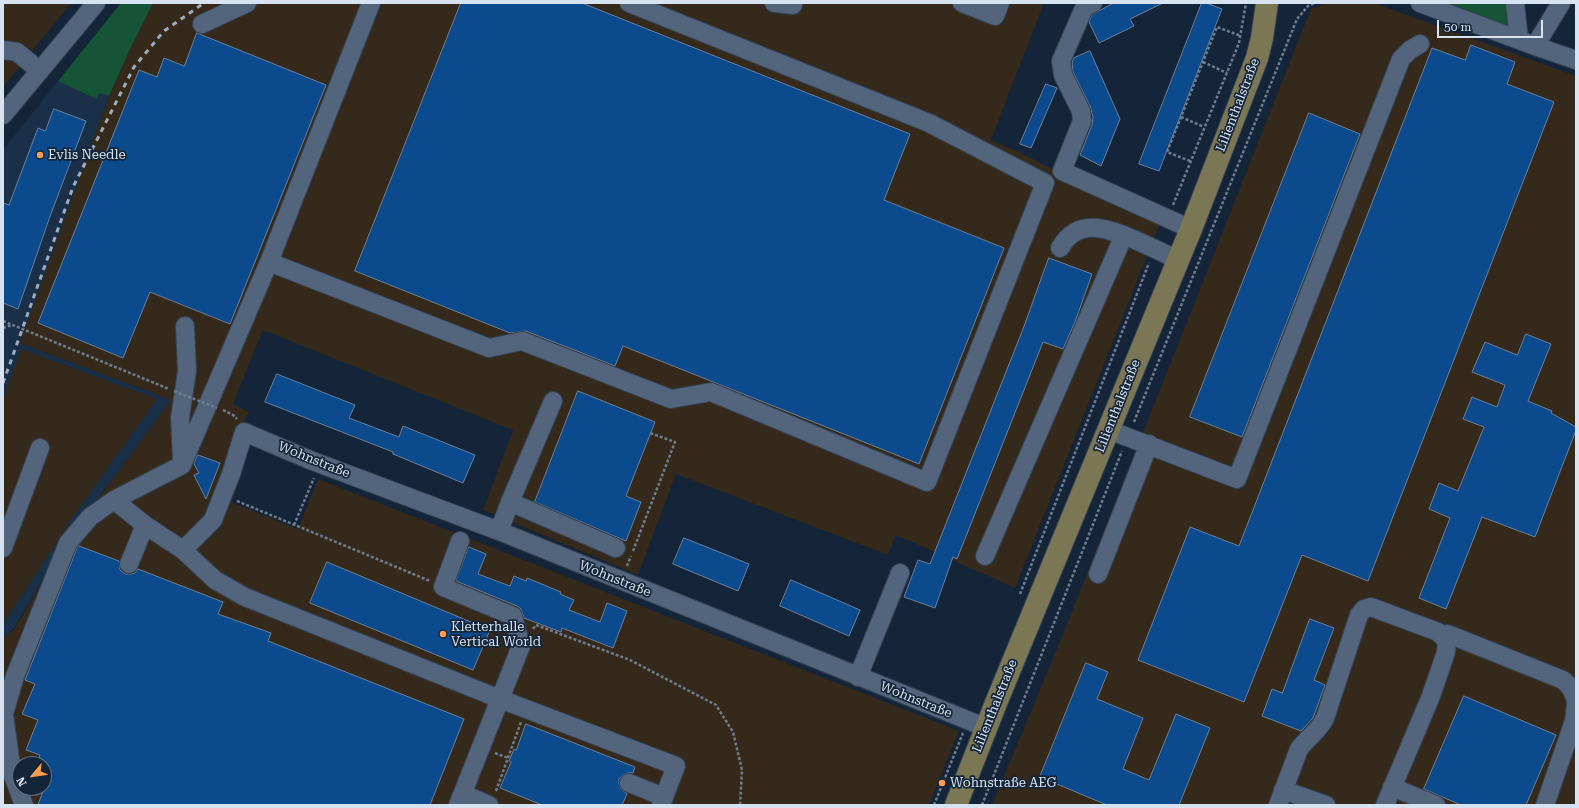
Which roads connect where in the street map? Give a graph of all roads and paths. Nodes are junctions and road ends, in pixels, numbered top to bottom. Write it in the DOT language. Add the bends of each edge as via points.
graph roads {
  1 [pos="96,3"];
  2 [pos="248,3"];
  3 [pos="371,3"];
  4 [pos="628,3"];
  5 [pos="774,3"];
  6 [pos="793,3"];
  7 [pos="962,3"];
  8 [pos="1000,3"];
  9 [pos="1093,3"];
  10 [pos="1246,3"];
  11 [pos="1267,3"];
  12 [pos="1315,3"];
  13 [pos="1420,3"];
  14 [pos="1515,3"];
  15 [pos="1561,3"];
  16 [pos="202,24"];
  17 [pos="1241,36"];
  18 [pos="1527,43"];
  19 [pos="1420,44"];
  20 [pos="3,50"];
  21 [pos="1576,60"];
  22 [pos="1203,62"];
  23 [pos="40,71"];
  24 [pos="1227,73"];
  25 [pos="3,115"];
  26 [pos="1181,117"];
  27 [pos="1204,127"];
  28 [pos="1190,161"];
  29 [pos="1167,218"];
  30 [pos="1191,229"];
  31 [pos="1124,235"];
  32 [pos="1060,248"];
  33 [pos="1155,249"];
  34 [pos="1178,260"];
  35 [pos="270,262"];
  36 [pos="3,321"];
  37 [pos="12,324"];
  38 [pos="185,326"];
  39 [pos="3,328"];
  40 [pos="553,401"];
  41 [pos="233,415"];
  42 [pos="650,433"];
  43 [pos="1118,433"];
  44 [pos="1149,444"];
  45 [pos="40,448"];
  46 [pos="182,465"];
  47 [pos="316,474"];
  48 [pos="223,495"];
  49 [pos="114,500"];
  50 [pos="510,502"];
  51 [pos="294,525"];
  52 [pos="145,526"];
  53 [pos="499,531"];
  54 [pos="460,541"];
  55 [pos="3,548"];
  56 [pos="616,548"];
  57 [pos="183,550"];
  58 [pos="985,556"];
  59 [pos="129,564"];
  60 [pos="900,573"];
  61 [pos="1098,574"];
  62 [pos="621,582"];
  63 [pos="443,587"];
  64 [pos="1020,594"];
  65 [pos="1442,636"];
  66 [pos="521,646"];
  67 [pos="858,677"];
  68 [pos="500,698"];
  69 [pos="1576,703"];
  70 [pos="526,709"];
  71 [pos="977,725"];
  72 [pos="629,783"];
  73 [pos="1392,787"];
  74 [pos="1281,797"];
  75 [pos="492,799"];
  76 [pos="460,800"];
  77 [pos="663,801"];
  78 [pos="24,805"];
  79 [pos="740,805"];
  80 [pos="934,805"];
  81 [pos="956,805"];
  82 [pos="982,805"];
  83 [pos="1326,805"];
  84 [pos="1385,805"];
  85 [pos="1436,805"];
  86 [pos="1545,805"];
  1 -- 23 [label="street"];
  2 -- 16 [label="street"];
  3 -- 35 [label="street"];
  4 -- 35 [label="street" via="929,123 1045,183 927,482 712,392 671,399 522,341 489,348"];
  5 -- 6 [label="street"];
  7 -- 8 [label="street" via="996,16"];
  9 -- 29 [label="street" via="1084,8 1061,61 1063,75 1081,111 1082,121 1062,171"];
  10 -- 17 [label="path"];
  11 -- 30 [label="main road, Lilienthalstraße" via="1256,58"];
  12 -- 43 [label="path" via="1308,6 1298,19"];
  13 -- 18 [label="street"];
  14 -- 18 [label="street"];
  15 -- 18 [label="street"];
  17 -- 22 [label="path" via="1217,27"];
  17 -- 24 [label="path"];
  18 -- 21 [label="street"];
  19 -- 44 [label="street" via="1401,59 1237,479"];
  20 -- 23 [label="street" via="17,52"];
  22 -- 24 [label="path"];
  22 -- 26 [label="path"];
  23 -- 25 [label="street"];
  24 -- 27 [label="path"];
  26 -- 27 [label="path"];
  26 -- 28 [label="path" via="1167,152"];
  27 -- 28 [label="path"];
  28 -- 29 [label="path"];
  29 -- 30 [label="street"];
  30 -- 34 [label="main road, Lilienthalstraße"];
  31 -- 32 [label="street" via="1108,229 1086,228 1070,235"];
  31 -- 33 [label="street"];
  31 -- 58 [label="street"];
  33 -- 34 [label="street"];
  33 -- 64 [label="path"];
  34 -- 43 [label="main road, Lilienthalstraße"];
  35 -- 46 [label="street"];
  36 -- 37 [label="path"];
  37 -- 39 [label="path"];
  37 -- 41 [label="path, bridge"];
  38 -- 46 [label="street" via="187,371 180,418"];
  40 -- 50 [label="street"];
  42 -- 62 [label="path" via="675,442"];
  43 -- 44 [label="street"];
  43 -- 71 [label="main road, Lilienthalstraße"];
  43 -- 82 [label="path"];
  44 -- 61 [label="street"];
  45 -- 55 [label="street"];
  46 -- 49 [label="street"];
  47 -- 51 [label="path"];
  48 -- 51 [label="path"];
  48 -- 53 [label="street, Wohnstraße" via="244,432 310,460"];
  48 -- 57 [label="street" via="213,520"];
  49 -- 52 [label="street"];
  49 -- 78 [label="street" via="90,517 68,543 15,676 4,714 12,773"];
  50 -- 53 [label="street"];
  50 -- 56 [label="street"];
  51 -- 63 [label="path"];
  52 -- 57 [label="street"];
  52 -- 59 [label="street"];
  53 -- 62 [label="street, Wohnstraße"];
  54 -- 63 [label="street"];
  57 -- 68 [label="street" via="216,580 246,597"];
  60 -- 67 [label="street"];
  62 -- 67 [label="street, Wohnstraße"];
  63 -- 66 [label="street" via="513,616"];
  65 -- 69 [label="street" via="1453,636 1563,680 1573,692"];
  65 -- 73 [label="street" via="1447,641 1446,652 1431,696"];
  65 -- 74 [label="street" via="1438,632 1371,607 1364,609 1355,625 1321,726 1298,749"];
  66 -- 68 [label="street"];
  66 -- 79 [label="path" via="536,625 630,660 716,705 732,732 742,770"];
  67 -- 71 [label="street, Wohnstraße"];
  68 -- 70 [label="street"];
  68 -- 76 [label="street"];
  69 -- 86 [label="street" via="1574,721"];
  70 -- 75 [label="path"];
  70 -- 77 [label="street" via="676,766"];
  71 -- 80 [label="path"];
  71 -- 81 [label="main road, Lilienthalstraße"];
  72 -- 77 [label="street"];
  73 -- 84 [label="street"];
  73 -- 85 [label="street"];
  74 -- 83 [label="street"];
  75 -- 76 [label="street"];
}
